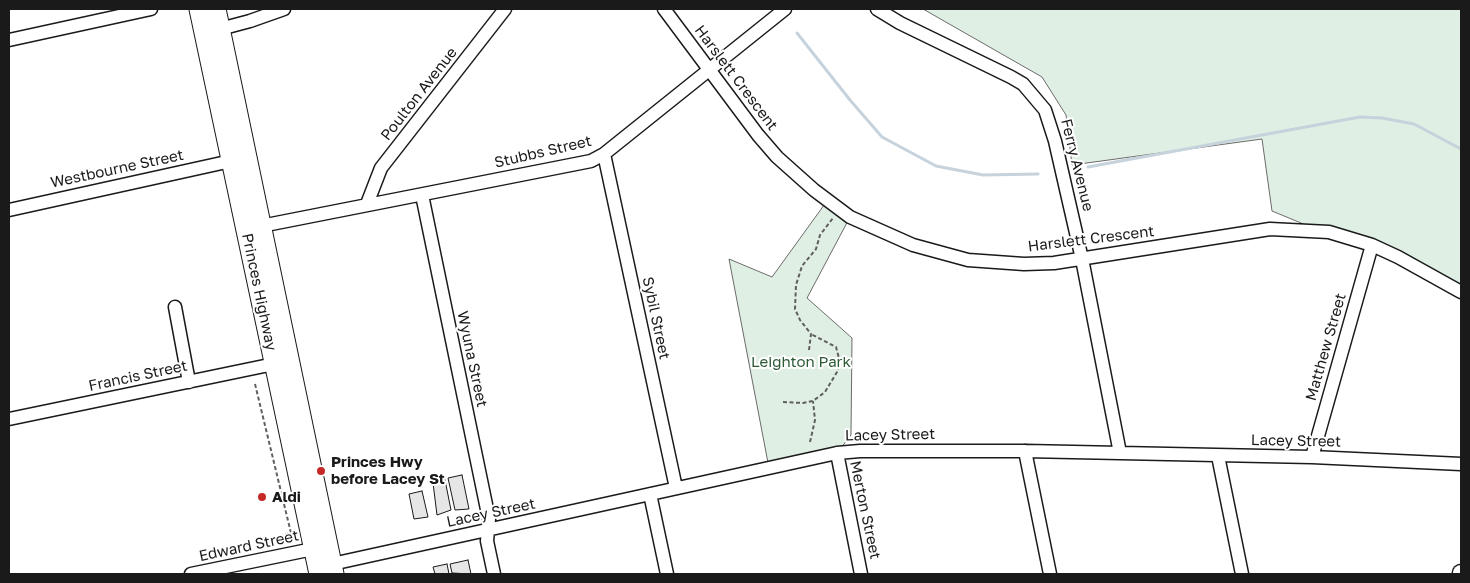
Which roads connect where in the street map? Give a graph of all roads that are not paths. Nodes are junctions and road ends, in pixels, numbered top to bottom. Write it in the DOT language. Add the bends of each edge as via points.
graph roads {
  1 [pos="150,9"];
  2 [pos="199,9"];
  3 [pos="216,9"];
  4 [pos="284,9"];
  5 [pos="505,9"];
  6 [pos="664,9"];
  7 [pos="785,9"];
  8 [pos="877,9"];
  9 [pos="220,29"];
  10 [pos="9,40"];
  11 [pos="709,69"];
  12 [pos="604,154"];
  13 [pos="232,161"];
  14 [pos="422,195"];
  15 [pos="367,204"];
  16 [pos="9,210"];
  17 [pos="261,226"];
  18 [pos="1372,245"];
  19 [pos="1082,259"];
  20 [pos="1461,292"];
  21 [pos="175,307"];
  22 [pos="274,364"];
  23 [pos="189,382"];
  24 [pos="9,419"];
  25 [pos="1025,451"];
  26 [pos="837,453"];
  27 [pos="1120,453"];
  28 [pos="1218,456"];
  29 [pos="1312,457"];
  30 [pos="1461,464"];
  31 [pos="676,488"];
  32 [pos="650,494"];
  33 [pos="489,530"];
  34 [pos="313,549"];
  35 [pos="328,571"];
  36 [pos="191,574"];
  37 [pos="494,574"];
  38 [pos="667,574"];
  39 [pos="861,574"];
  40 [pos="1050,574"];
  41 [pos="1242,574"];
  1 -- 10 [label="street"];
  2 -- 13 [label="highway, Princes Highway"];
  3 -- 9 [label="highway, Princes Highway"];
  4 -- 9 [label="street"];
  5 -- 15 [label="street, Poulton Avenue" via="381,168"];
  6 -- 11 [label="street, Harslett Crescent"];
  7 -- 11 [label="street, Stubbs Street"];
  8 -- 19 [label="street, Ferry Avenue" via="1011,77 1036,97 1051,125"];
  9 -- 17 [label="highway, Princes Highway"];
  11 -- 12 [label="street, Stubbs Street"];
  11 -- 19 [label="street, Harslett Crescent" via="777,157 838,209 890,236 968,260 1024,264"];
  12 -- 14 [label="street, Stubbs Street" via="577,164"];
  12 -- 31 [label="street, Sybil Street"];
  13 -- 16 [label="street, Westbourne Street"];
  13 -- 22 [label="highway, Princes Highway"];
  14 -- 15 [label="street, Stubbs Street"];
  14 -- 33 [label="street, Wyuna Street"];
  15 -- 17 [label="street, Stubbs Street"];
  17 -- 35 [label="highway, Princes Highway"];
  18 -- 19 [label="street, Harslett Crescent" via="1329,232 1270,229"];
  18 -- 20 [label="street, Harslett Crescent"];
  18 -- 29 [label="street, Matthew Street"];
  19 -- 27 [label="street, Ferry Avenue"];
  21 -- 23 [label="street"];
  22 -- 23 [label="street, Francis Street"];
  22 -- 34 [label="highway, Princes Highway"];
  23 -- 24 [label="street, Francis Street"];
  25 -- 26 [label="street, Lacey Street"];
  25 -- 27 [label="street, Lacey Street"];
  25 -- 40 [label="street"];
  26 -- 31 [label="street, Lacey Street"];
  26 -- 39 [label="street, Merton Street"];
  27 -- 28 [label="street, Lacey Street"];
  28 -- 29 [label="street, Lacey Street"];
  28 -- 41 [label="street"];
  29 -- 30 [label="street, Lacey Street"];
  31 -- 32 [label="street, Lacey Street"];
  32 -- 33 [label="street, Lacey Street"];
  32 -- 38 [label="street"];
  33 -- 35 [label="street, Lacey Street"];
  33 -- 37 [label="street, Wyuna Street" via="487,541"];
  34 -- 35 [label="highway, Princes Highway"];
  34 -- 36 [label="street, Edward Street"];
}
